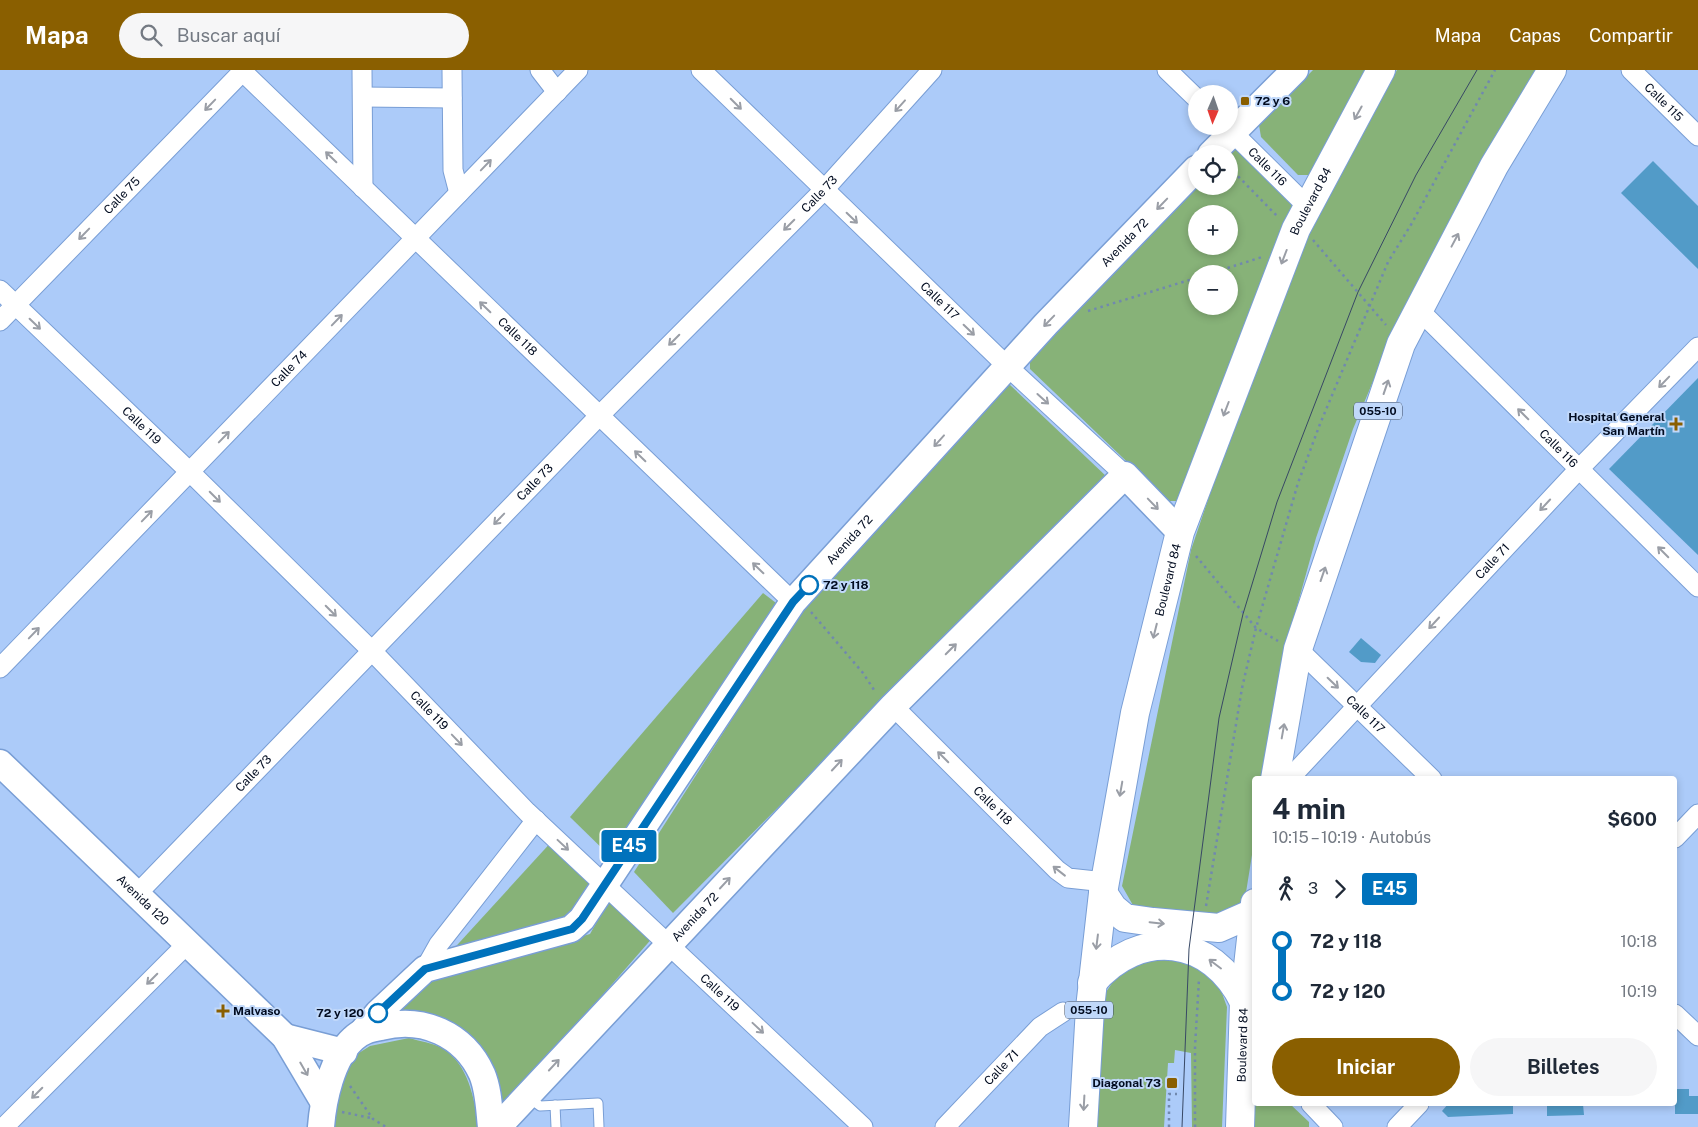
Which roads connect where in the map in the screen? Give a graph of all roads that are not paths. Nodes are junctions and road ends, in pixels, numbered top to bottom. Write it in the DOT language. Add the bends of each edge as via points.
graph roads {
  1 [pos="243,70"];
  2 [pos="362,70"];
  3 [pos="452,70"];
  4 [pos="540,70"];
  5 [pos="578,70"];
  6 [pos="701,70"];
  7 [pos="932,70"];
  8 [pos="1167,70"];
  9 [pos="1295,70"];
  10 [pos="1381,70"];
  11 [pos="1552,70"];
  12 [pos="1631,70"];
  13 [pos="1188,90"];
  14 [pos="558,92"];
  15 [pos="363,97"];
  16 [pos="452,98"];
  17 [pos="1238,121"];
  18 [pos="1233,135"];
  19 [pos="1698,136"];
  20 [pos="1188,177"];
  21 [pos="363,188"];
  22 [pos="823,191"];
  23 [pos="459,193"];
  24 [pos="1297,228"];
  25 [pos="415,239"];
  26 [pos="0,290"];
  27 [pos="16,304"];
  28 [pos="1418,309"];
  29 [pos="0,321"];
  30 [pos="1698,347"];
  31 [pos="1007,366"];
  32 [pos="599,416"];
  33 [pos="1579,469"];
  34 [pos="190,472"];
  35 [pos="1126,475"];
  36 [pos="1180,532"];
  37 [pos="1698,587"];
  38 [pos="793,602"];
  39 [pos="1298,649"];
  40 [pos="372,651"];
  41 [pos="0,668"];
  42 [pos="893,706"];
  43 [pos="1357,706"];
  44 [pos="0,763"];
  45 [pos="1276,776"];
  46 [pos="1293,776"];
  47 [pos="1429,776"];
  48 [pos="1698,814"];
  49 [pos="536,820"];
  50 [pos="1677,836"];
  51 [pos="604,883"];
  52 [pos="1104,888"];
  53 [pos="136,895"];
  54 [pos="1252,909"];
  55 [pos="1252,927"];
  56 [pos="186,944"];
  57 [pos="668,944"];
  58 [pos="425,969"];
  59 [pos="1092,983"];
  60 [pos="1244,1002"];
  61 [pos="1063,1012"];
  62 [pos="1677,1016"];
  63 [pos="363,1031"];
  64 [pos="1698,1036"];
  65 [pos="285,1037"];
  66 [pos="340,1059"];
  67 [pos="526,1095"];
  68 [pos="323,1102"];
  69 [pos="556,1105"];
  70 [pos="1313,1106"];
  71 [pos="1417,1106"];
  72 [pos="4,1127"];
  73 [pos="320,1127"];
  74 [pos="491,1127"];
  75 [pos="498,1127"];
  76 [pos="556,1127"];
  77 [pos="599,1127"];
  78 [pos="863,1127"];
  79 [pos="945,1127"];
  80 [pos="1083,1127"];
  81 [pos="1240,1127"];
  82 [pos="1333,1127"];
  83 [pos="1397,1127"];
  21 -- 1 [label="street, Calle 118, one-way"];
  1 -- 27 [label="street, Calle 75, one-way"];
  2 -- 15 [label="street"];
  3 -- 16 [label="street"];
  4 -- 14 [label="street"];
  5 -- 14 [label="street, Calle 74"];
  6 -- 22 [label="street, Calle 117, one-way"];
  7 -- 22 [label="street, Calle 73, one-way"];
  8 -- 13 [label="street"];
  9 -- 17 [label="street"];
  10 -- 24 [label="highway, Boulevard 84 / 055-10, one-way"];
  28 -- 11 [label="highway, 055-10, one-way" via="1494,166"];
  12 -- 19 [label="street, Calle 115"];
  23 -- 14 [label="street, Calle 74, one-way"];
  15 -- 16 [label="street"];
  15 -- 21 [label="street"];
  16 -- 23 [label="street" via="452,170"];
  18 -- 24 [label="street, Calle 116"];
  20 -- 31 [label="street, Avenida 72, one-way"];
  21 -- 25 [label="street, Calle 118"];
  22 -- 31 [label="street, Calle 117, one-way"];
  22 -- 32 [label="street, Calle 73, one-way"];
  23 -- 25 [label="street, Calle 74"];
  24 -- 36 [label="highway, Boulevard 84 / 055-10, one-way"];
  32 -- 25 [label="street, Calle 118, one-way"];
  34 -- 25 [label="street, Calle 74, one-way"];
  26 -- 27 [label="street, Calle 119"];
  27 -- 29 [label="street, Calle 75"];
  27 -- 34 [label="street, Calle 119, one-way"];
  33 -- 28 [label="street, Calle 116, one-way"];
  39 -- 28 [label="highway, 055-10, one-way" via="1401,344"];
  30 -- 33 [label="street, Calle 71, one-way"];
  31 -- 35 [label="street, Calle 117, one-way"];
  31 -- 38 [label="street, Avenida 72, one-way"];
  38 -- 32 [label="street, Calle 118, one-way"];
  32 -- 40 [label="street, Calle 73, one-way"];
  37 -- 33 [label="street, Calle 116, one-way"];
  33 -- 43 [label="street, Calle 71, one-way"];
  34 -- 40 [label="street, Calle 119, one-way"];
  41 -- 34 [label="street, Calle 74, one-way"];
  35 -- 36 [label="street, Calle 117, one-way"];
  42 -- 35 [label="street, Avenida 72, one-way"];
  36 -- 52 [label="highway, Boulevard 84 / 055-10, one-way" via="1135,712"];
  38 -- 51 [label="street, Avenida 72"];
  39 -- 43 [label="street, Calle 117, one-way"];
  45 -- 39 [label="highway, 055-10, one-way"];
  40 -- 49 [label="street, Calle 119, one-way"];
  40 -- 53 [label="street, Calle 73"];
  52 -- 42 [label="street, Calle 118, one-way" via="1068,878 1057,870"];
  57 -- 42 [label="street, Avenida 72, one-way"];
  43 -- 46 [label="street, Calle 71"];
  43 -- 47 [label="street, Calle 117"];
  44 -- 53 [label="street, Avenida 120"];
  48 -- 50 [label="street"];
  49 -- 51 [label="street, Calle 119, one-way"];
  49 -- 58 [label="street" via="439,944"];
  51 -- 57 [label="street, Calle 119"];
  51 -- 58 [label="street, Avenida 72" via="572,929"];
  52 -- 54 [label="highway, one-way" via="1112,908 1126,918 1153,922 1219,928"];
  52 -- 59 [label="highway, Boulevard 84 / 055-10, one-way"];
  53 -- 56 [label="street, Avenida 120"];
  55 -- 60 [label="highway, Boulevard 84"];
  56 -- 65 [label="street, Avenida 120"];
  56 -- 72 [label="street, one-way"];
  67 -- 57 [label="street, Avenida 72, one-way"];
  57 -- 78 [label="street, Calle 119, one-way"];
  58 -- 63 [label="street, Avenida 72"];
  60 -- 59 [label="highway, one-way" via="1227,974 1215,963 1190,950 1171,946 1134,950 1118,958"];
  59 -- 80 [label="highway, Boulevard 84 / 055-10, one-way"];
  60 -- 81 [label="highway, Boulevard 84"];
  61 -- 79 [label="street, Calle 71" via="1040,1028"];
  62 -- 64 [label="street"];
  63 -- 66 [label="street, Avenida 72" via="352,1040"];
  63 -- 74 [label="street" via="396,1023 415,1024 438,1029 456,1041 469,1054 481,1074 487,1090"];
  65 -- 66 [label="street, Avenida 120"];
  65 -- 68 [label="street, Avenida 120, one-way"];
  66 -- 68 [label="street"];
  67 -- 69 [label="lane" via="540,1106"];
  67 -- 75 [label="street, Avenida 72"];
  68 -- 73 [label="street"];
  69 -- 76 [label="lane"];
  69 -- 77 [label="lane" via="598,1103"];
  70 -- 82 [label="street"];
  71 -- 83 [label="street"];
}
